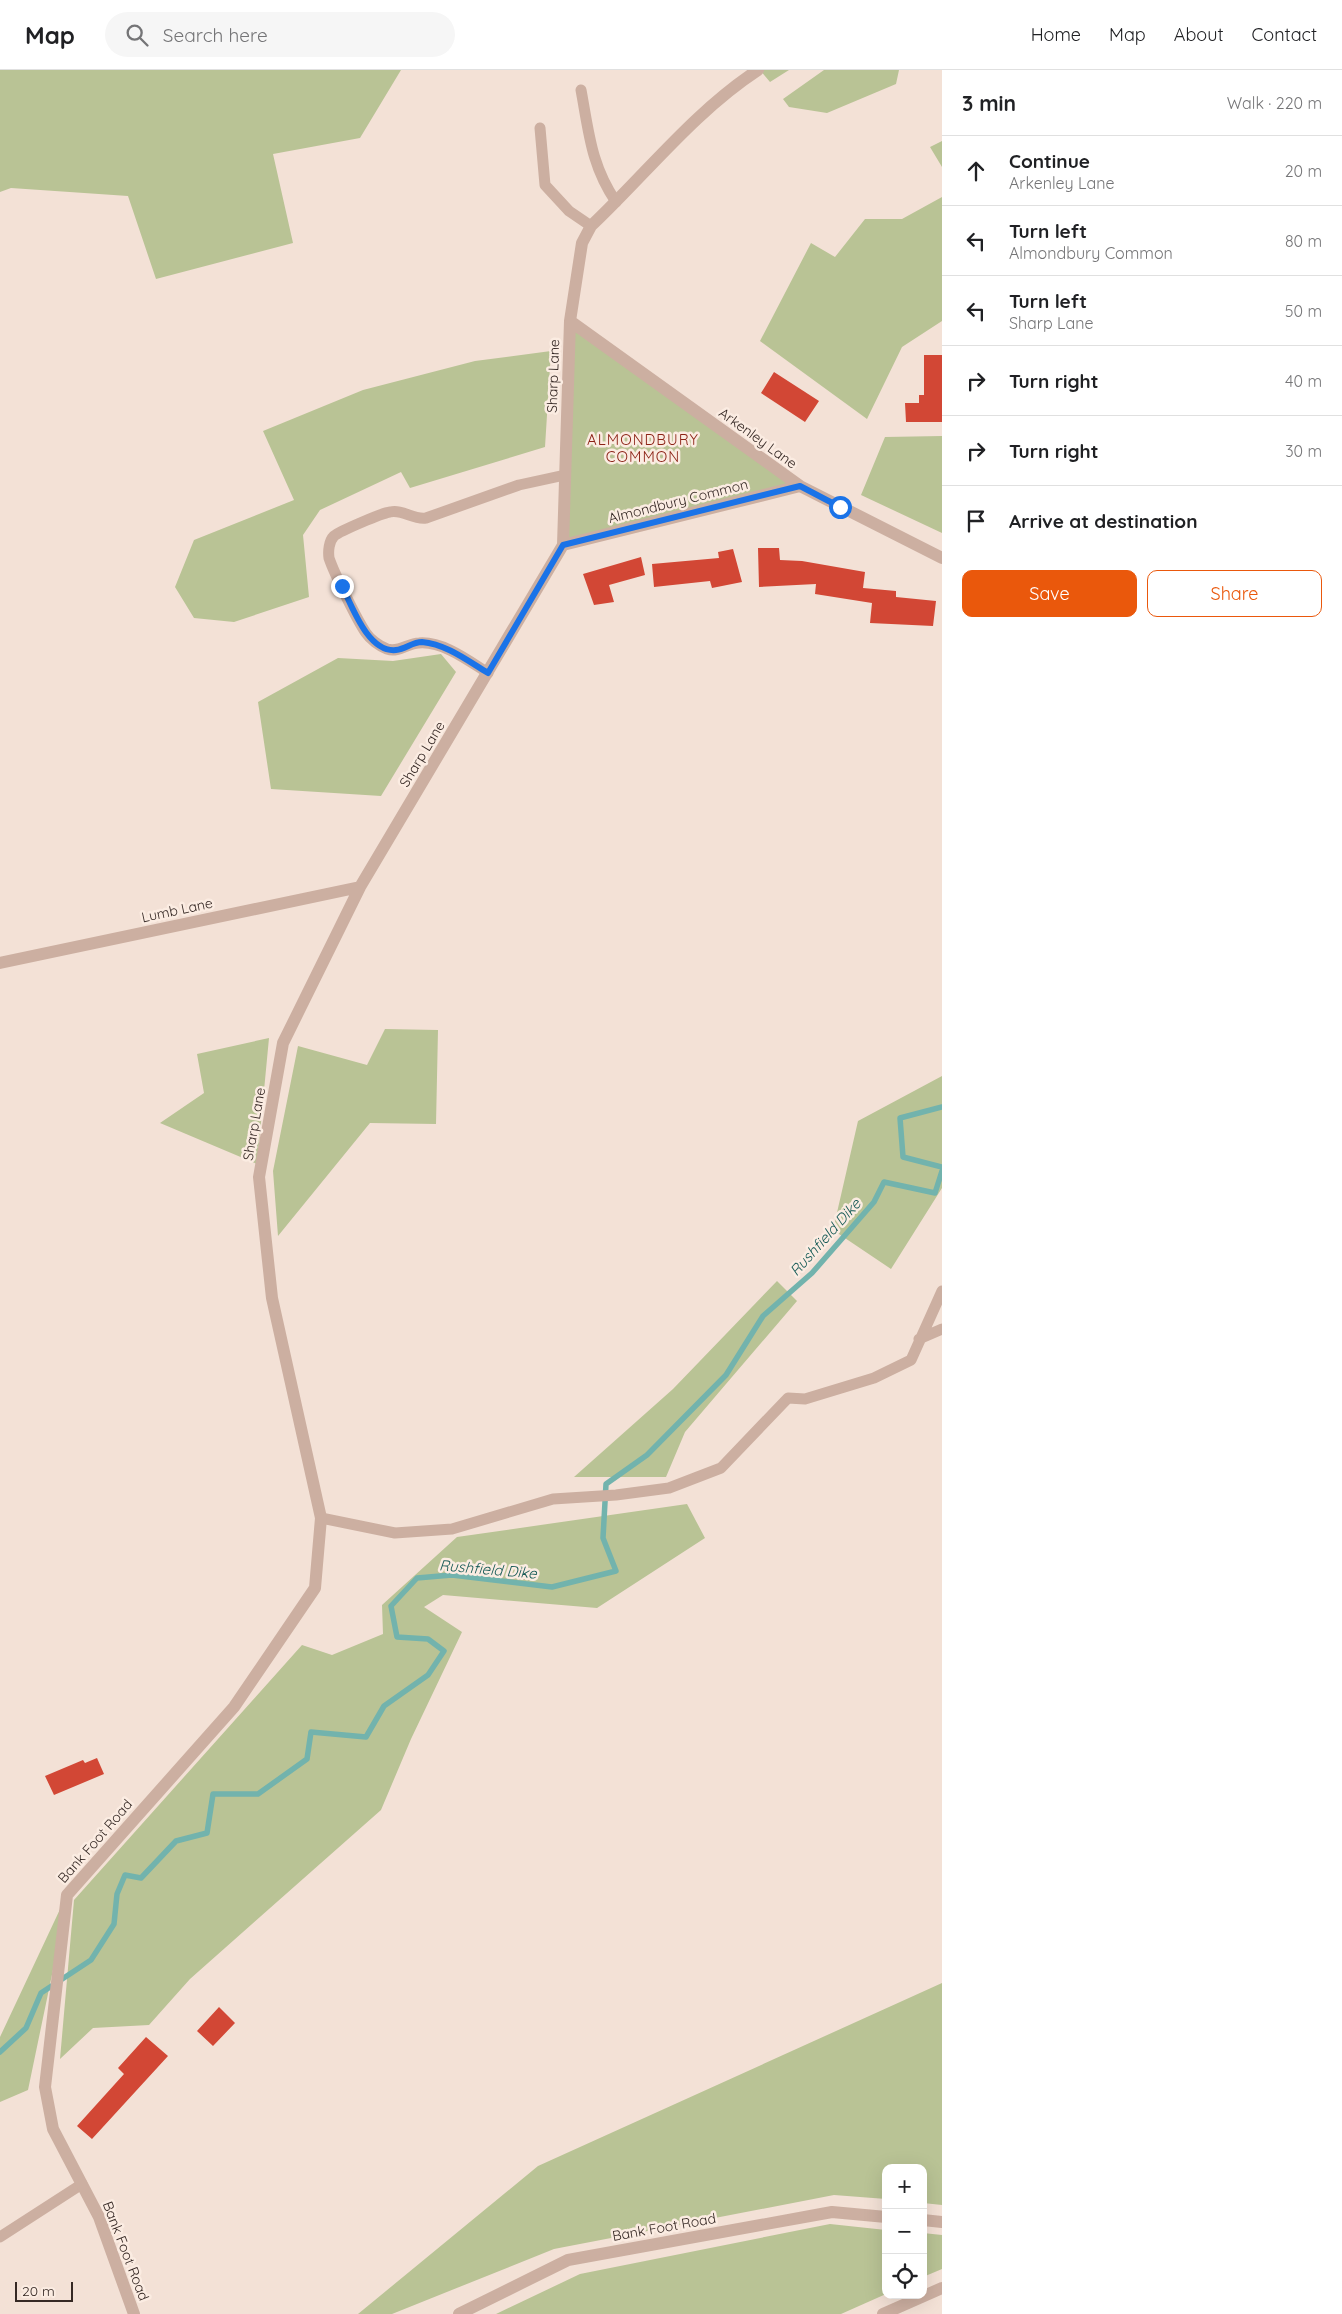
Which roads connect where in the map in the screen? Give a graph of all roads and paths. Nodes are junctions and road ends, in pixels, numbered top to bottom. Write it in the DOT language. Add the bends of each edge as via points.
graph roads {
  1 [pos="758,70"];
  2 [pos="581,90"];
  3 [pos="540,128"];
  4 [pos="616,202"];
  5 [pos="592,226"];
  6 [pos="570,320"];
  7 [pos="565,475"];
  8 [pos="800,486"];
  9 [pos="563,545"];
  10 [pos="942,558"];
  11 [pos="488,673"];
  12 [pos="360,887"];
  13 [pos="0,963"];
  14 [pos="942,1291"];
  15 [pos="942,1329"];
  16 [pos="919,1340"];
  17 [pos="321,1518"];
  18 [pos="82,2184"];
  19 [pos="882,2217"];
  20 [pos="927,2220"];
  21 [pos="942,2222"];
  22 [pos="0,2237"];
  23 [pos="942,2288"];
  24 [pos="134,2314"];
  25 [pos="459,2314"];
  26 [pos="883,2314"];
  1 -- 4 [label="street, Sharp Lane" via="676,139"];
  2 -- 4 [label="lane" via="595,163"];
  3 -- 5 [label="lane" via="545,185 569,211"];
  4 -- 5 [label="street, Sharp Lane"];
  5 -- 6 [label="street, Sharp Lane" via="582,243"];
  6 -- 7 [label="street, Sharp Lane"];
  6 -- 8 [label="street, Arkenley Lane"];
  7 -- 9 [label="street, Sharp Lane"];
  7 -- 11 [label="lane" via="519,485 426,518 418,519 390,511 335,536 331,542 330,558 366,633 376,643 395,650 420,642 434,644"];
  8 -- 9 [label="street, Almondbury Common"];
  8 -- 10 [label="street, Arkenley Lane"];
  9 -- 11 [label="street, Sharp Lane"];
  11 -- 12 [label="street, Sharp Lane"];
  12 -- 13 [label="street, Lumb Lane"];
  12 -- 17 [label="street, Sharp Lane" via="283,1043 259,1177 272,1298"];
  14 -- 16 [label="lane"];
  15 -- 16 [label="lane"];
  16 -- 17 [label="lane" via="911,1360 874,1378 805,1399 788,1398 721,1468 669,1488 544,1501 452,1529 395,1533"];
  17 -- 18 [label="street, Bank Foot Road" via="315,1588 234,1706 67,1894 45,2087 53,2129"];
  18 -- 22 [label="lane"];
  18 -- 24 [label="street, Bank Foot Road" via="99,2217"];
  19 -- 25 [label="street, Bank Foot Road" via="832,2212 568,2260"];
  20 -- 21 [label="street"];
  23 -- 26 [label="street"];
}
